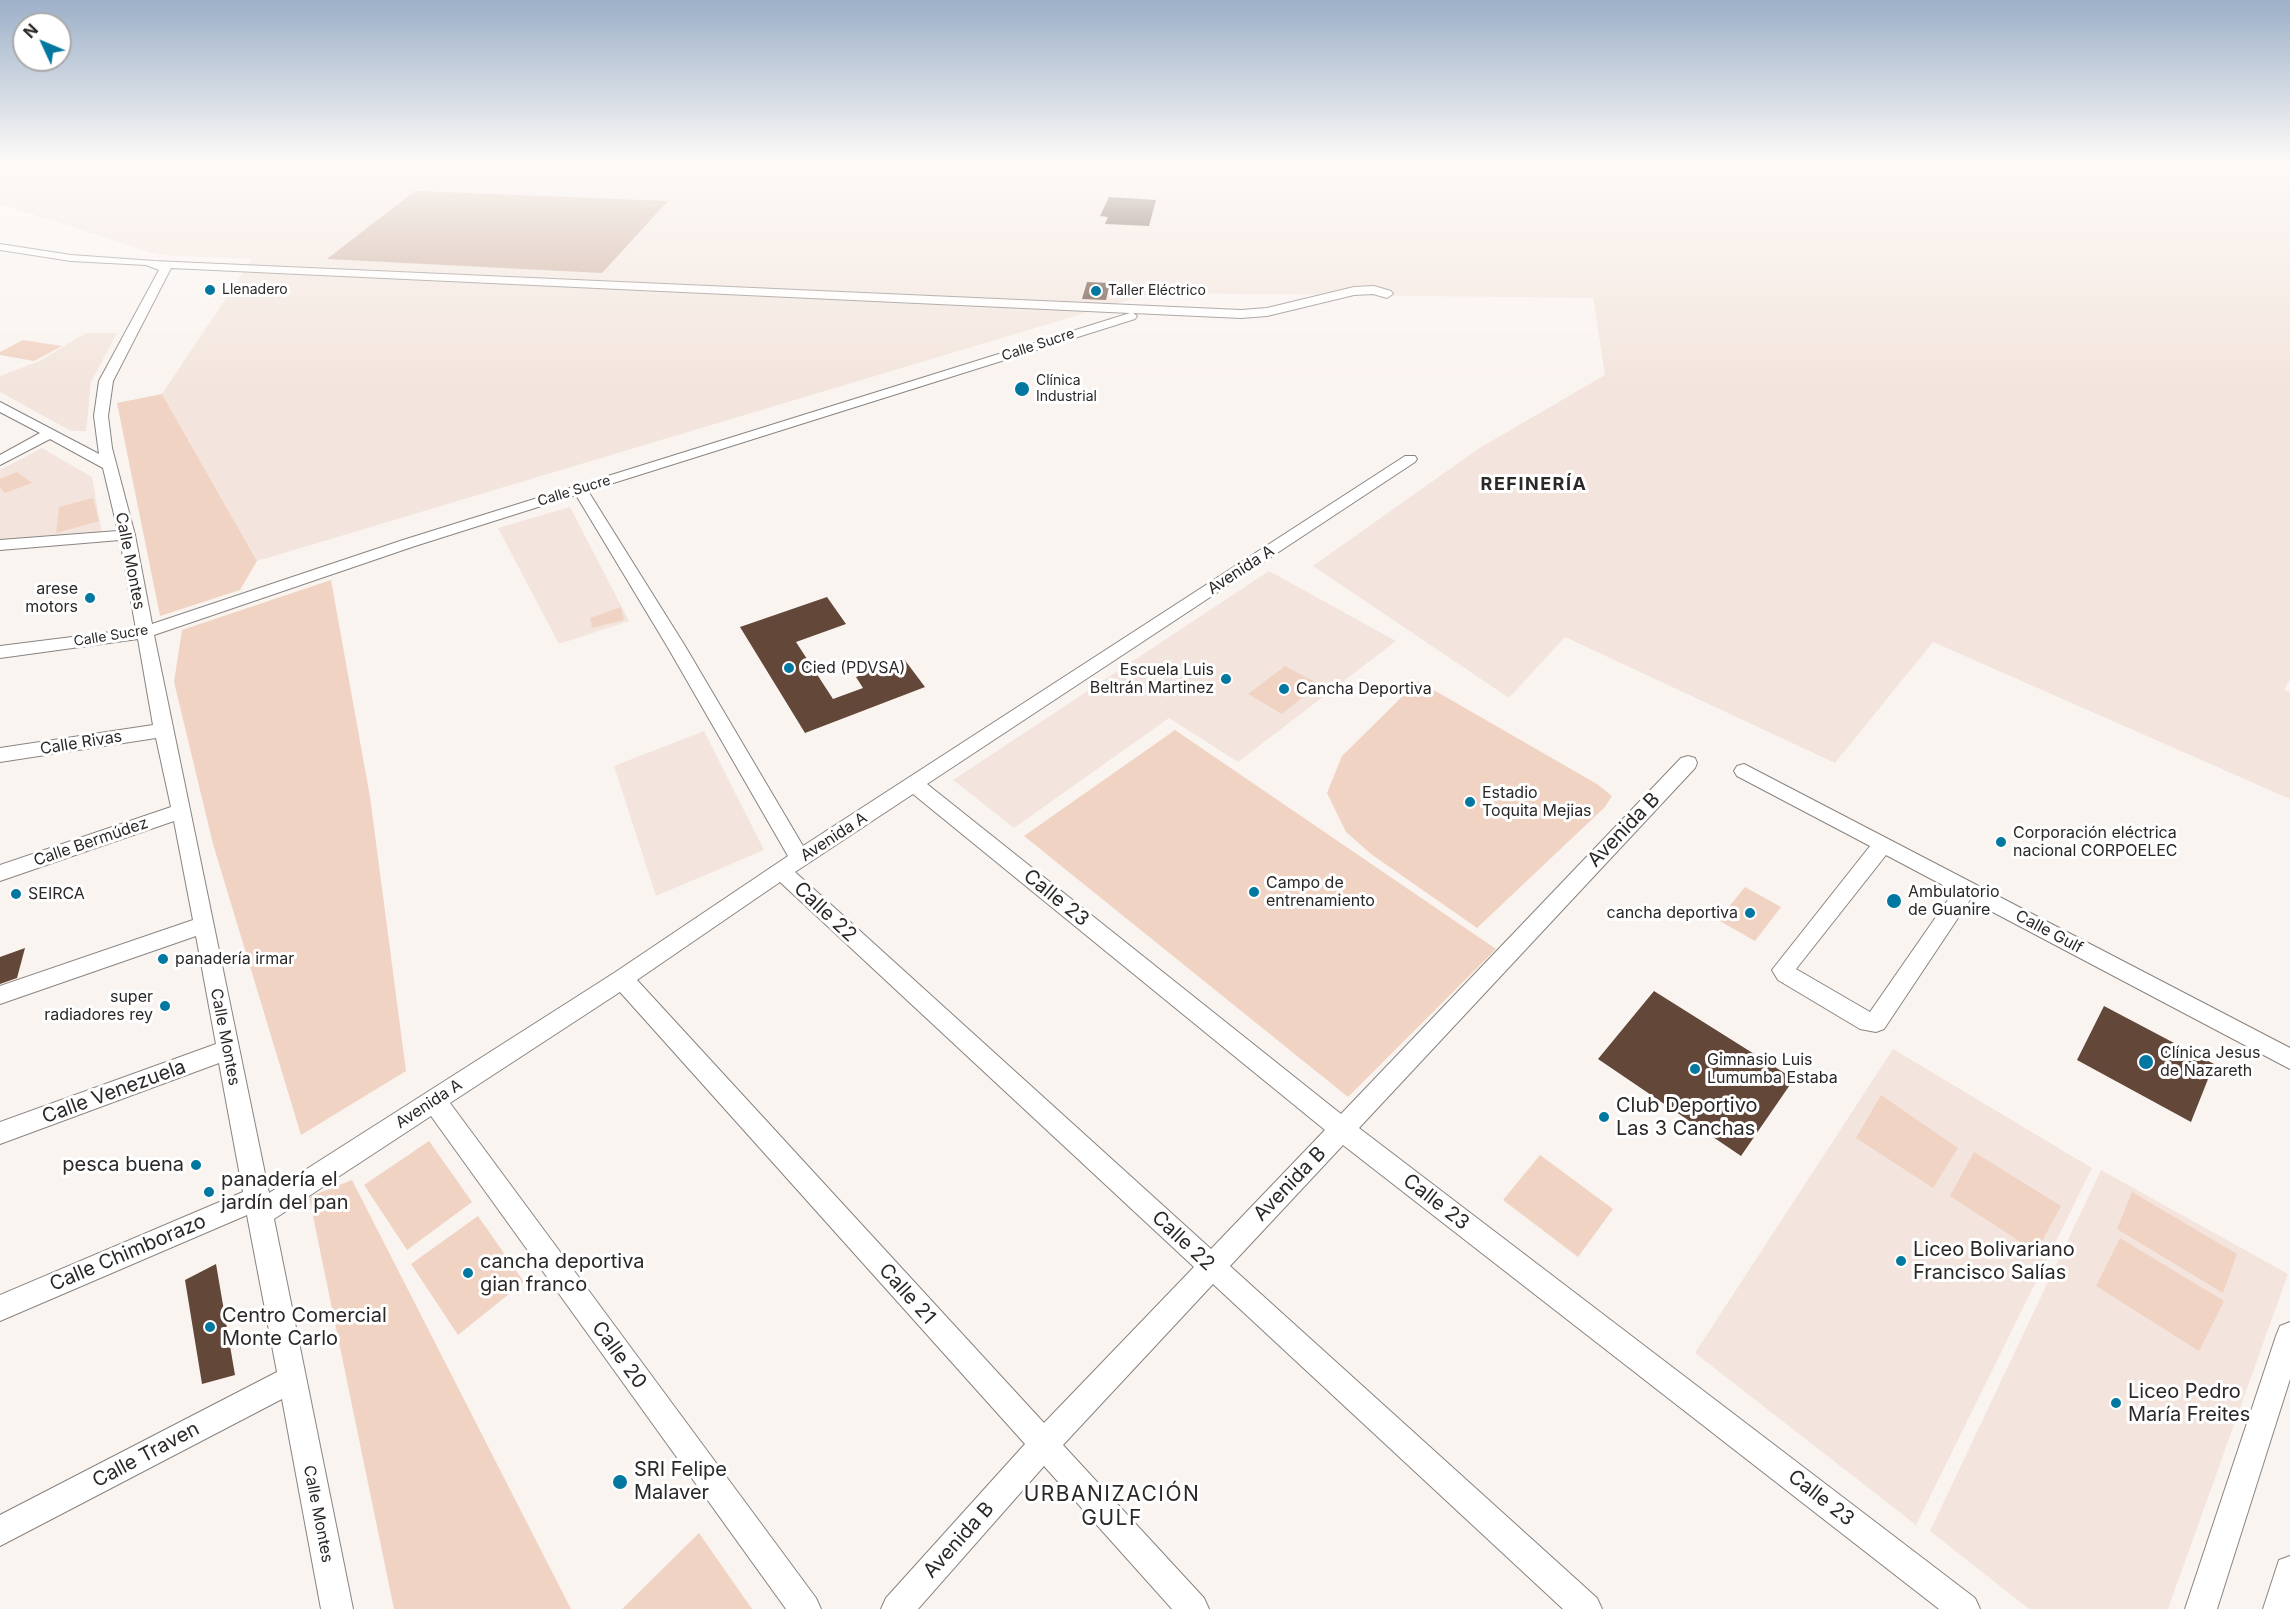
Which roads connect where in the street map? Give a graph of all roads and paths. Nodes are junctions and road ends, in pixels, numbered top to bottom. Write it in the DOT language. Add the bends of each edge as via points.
graph roads {
  1 [pos="0,247"];
  2 [pos="151,263"];
  3 [pos="1387,294"];
  4 [pos="1145,311"];
  5 [pos="1,408"];
  6 [pos="51,433"];
  7 [pos="1410,459"];
  8 [pos="0,461"];
  9 [pos="110,466"];
  10 [pos="580,490"];
  11 [pos="127,535"];
  12 [pos="0,545"];
  13 [pos="143,633"];
  14 [pos="0,652"];
  15 [pos="163,730"];
  16 [pos="0,755"];
  17 [pos="1688,763"];
  18 [pos="1744,771"];
  19 [pos="915,784"];
  20 [pos="182,811"];
  21 [pos="1883,844"];
  22 [pos="791,865"];
  23 [pos="0,873"];
  24 [pos="1967,888"];
  25 [pos="202,925"];
  26 [pos="622,979"];
  27 [pos="0,995"];
  28 [pos="228,1050"];
  29 [pos="2290,1059"];
  30 [pos="434,1101"];
  31 [pos="1343,1130"];
  32 [pos="0,1133"];
  33 [pos="258,1207"];
  34 [pos="1211,1266"];
  35 [pos="0,1308"];
  36 [pos="2290,1336"];
  37 [pos="292,1379"];
  38 [pos="1043,1445"];
  39 [pos="0,1531"];
  40 [pos="2290,1570"];
  41 [pos="337,1609"];
  42 [pos="805,1609"];
  43 [pos="897,1609"];
  44 [pos="1193,1609"];
  45 [pos="1586,1609"];
  46 [pos="1964,1609"];
  47 [pos="2201,1609"];
  48 [pos="2279,1609"];
  1 -- 2 [label="street" via="71,258"];
  2 -- 4 [label="street"];
  2 -- 9 [label="street, Calle Montes" via="165,268 165,272 104,387 101,417"];
  3 -- 4 [label="street" via="1354,291 1267,312 1240,314"];
  4 -- 10 [label="street, Calle Sucre"];
  5 -- 6 [label="street"];
  6 -- 8 [label="street"];
  6 -- 9 [label="street"];
  7 -- 19 [label="street, Avenida A"];
  9 -- 11 [label="street, Calle Montes"];
  10 -- 13 [label="street, Calle Sucre"];
  10 -- 22 [label="street, Calle 22" via="676,646"];
  11 -- 12 [label="street"];
  11 -- 13 [label="street, Calle Montes"];
  13 -- 14 [label="street, Calle Sucre"];
  13 -- 15 [label="street, Calle Montes"];
  15 -- 16 [label="street, Calle Rivas"];
  15 -- 20 [label="street, Calle Montes"];
  17 -- 31 [label="street, Avenida B"];
  18 -- 21 [label="street, Calle Gulf"];
  19 -- 22 [label="street, Avenida A"];
  19 -- 31 [label="street, Calle 23"];
  20 -- 23 [label="street, Calle Bermúdez"];
  20 -- 25 [label="street, Calle Montes"];
  21 -- 24 [label="street, Calle Gulf"];
  21 -- 24 [label="street" via="1783,970 1868,1022 1876,1022"];
  22 -- 26 [label="street, Avenida A"];
  22 -- 34 [label="street, Calle 22"];
  24 -- 29 [label="street, Calle Gulf"];
  25 -- 27 [label="street"];
  25 -- 28 [label="street, Calle Montes"];
  26 -- 30 [label="street, Avenida A"];
  26 -- 38 [label="street, Calle 21"];
  28 -- 32 [label="street, Calle Venezuela"];
  28 -- 33 [label="street, Calle Montes"];
  30 -- 33 [label="street, Avenida A"];
  30 -- 42 [label="street, Calle 20"];
  31 -- 34 [label="street, Avenida B"];
  31 -- 46 [label="street, Calle 23"];
  33 -- 35 [label="street, Calle Chimborazo"];
  33 -- 37 [label="street, Calle Montes"];
  34 -- 38 [label="street, Avenida B"];
  34 -- 45 [label="street, Calle 22"];
  36 -- 47 [label="street"];
  37 -- 39 [label="street, Calle Traven"];
  37 -- 41 [label="street, Calle Montes"];
  38 -- 43 [label="street, Avenida B"];
  38 -- 44 [label="street, Calle 21"];
  40 -- 48 [label="street"];
}
